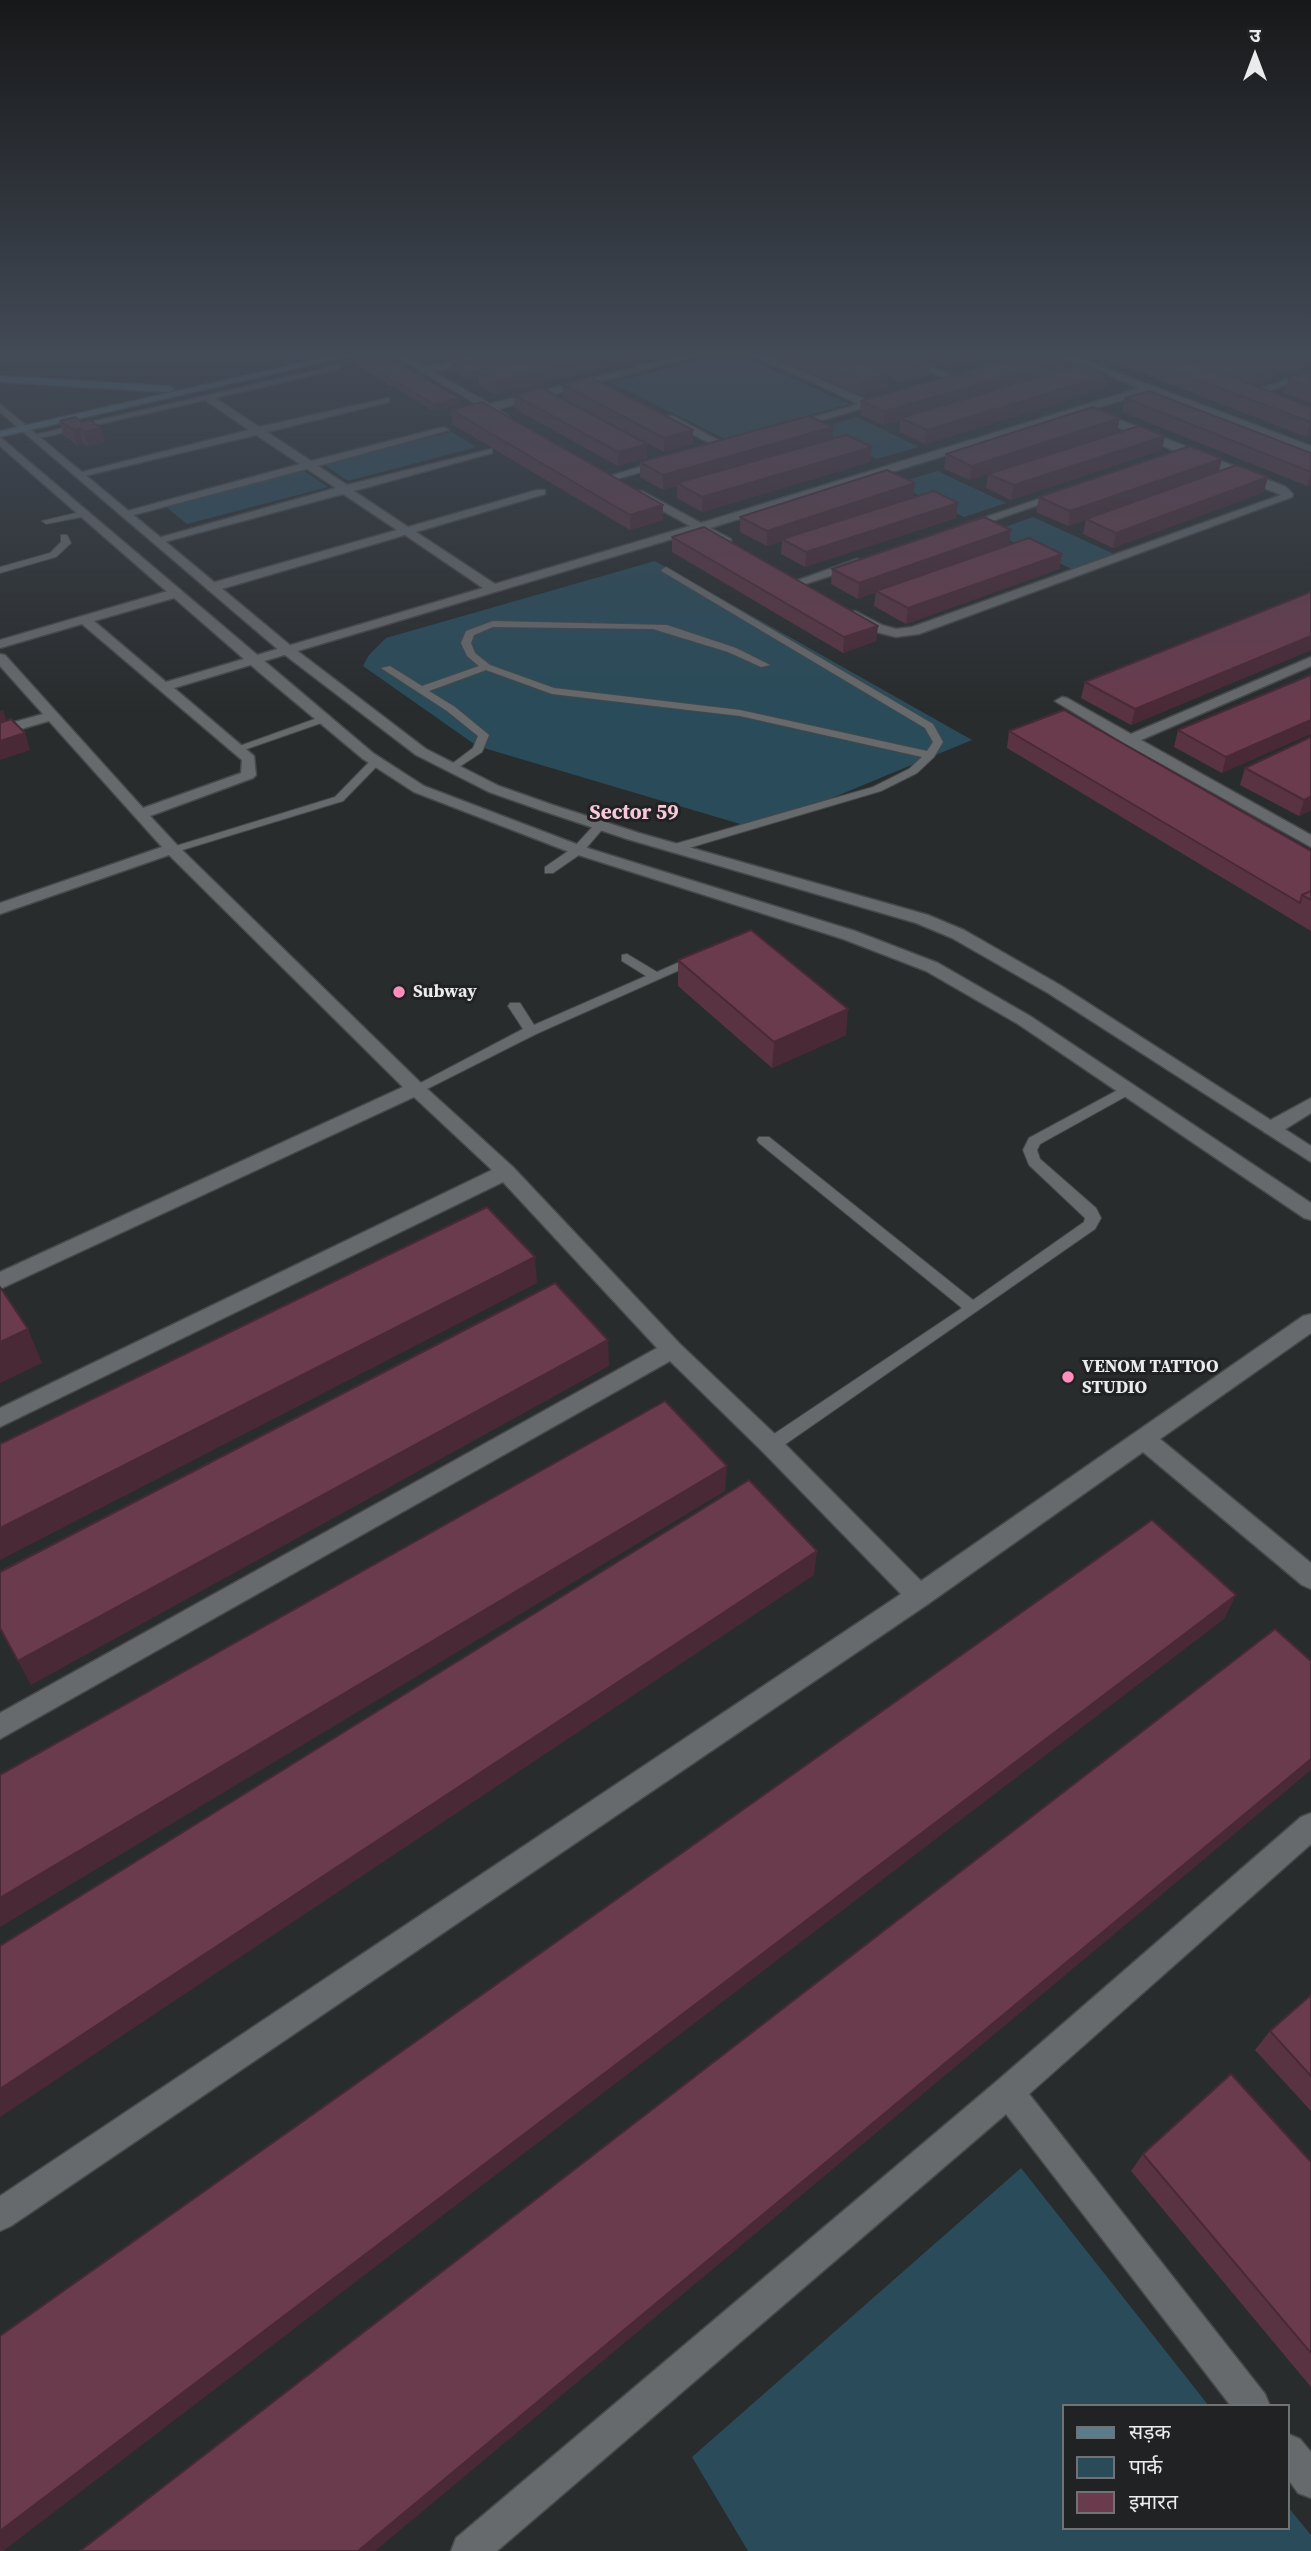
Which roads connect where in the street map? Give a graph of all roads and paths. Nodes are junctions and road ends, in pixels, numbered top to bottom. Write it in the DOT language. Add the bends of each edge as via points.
graph roads {
  1 [pos="40,474"];
  2 [pos="80,474"];
  3 [pos="269,474"];
  4 [pos="321,474"];
  5 [pos="401,474"];
  6 [pos="609,474"];
  7 [pos="872,474"];
  8 [pos="1245,474"];
  9 [pos="344,489"];
  10 [pos="1074,490"];
  11 [pos="541,492"];
  12 [pos="126,513"];
  13 [pos="84,514"];
  14 [pos="46,521"];
  15 [pos="701,527"];
  16 [pos="405,530"];
  17 [pos="943,534"];
  18 [pos="64,537"];
  19 [pos="157,540"];
  20 [pos="733,546"];
  21 [pos="864,560"];
  22 [pos="0,570"];
  23 [pos="666,570"];
  24 [pos="799,583"];
  25 [pos="213,587"];
  26 [pos="492,588"];
  27 [pos="176,593"];
  28 [pos="844,609"];
  29 [pos="84,619"];
  30 [pos="0,644"];
  31 [pos="286,649"];
  32 [pos="0,658"];
  33 [pos="254,659"];
  34 [pos="1311,661"];
  35 [pos="765,665"];
  36 [pos="486,667"];
  37 [pos="386,668"];
  38 [pos="164,687"];
  39 [pos="421,690"];
  40 [pos="1062,701"];
  41 [pos="51,716"];
  42 [pos="326,719"];
  43 [pos="0,731"];
  44 [pos="1129,740"];
  45 [pos="237,749"];
  46 [pos="930,755"];
  47 [pos="376,761"];
  48 [pos="453,768"];
  49 [pos="140,814"];
  50 [pos="600,825"];
  51 [pos="1311,842"];
  52 [pos="675,848"];
  53 [pos="172,849"];
  54 [pos="578,850"];
  55 [pos="549,870"];
  56 [pos="0,909"];
  57 [pos="708,956"];
  58 [pos="627,958"];
  59 [pos="656,977"];
  60 [pos="515,1006"];
  61 [pos="531,1031"];
  62 [pos="416,1089"];
  63 [pos="1128,1090"];
  64 [pos="1311,1104"];
  65 [pos="1272,1128"];
  66 [pos="764,1140"];
  67 [pos="1311,1155"];
  68 [pos="506,1172"];
  69 [pos="1311,1213"];
  70 [pos="0,1281"];
  71 [pos="974,1308"];
  72 [pos="1311,1322"];
  73 [pos="672,1350"];
  74 [pos="0,1418"];
  75 [pos="1144,1439"];
  76 [pos="771,1445"];
  77 [pos="1311,1578"];
  78 [pos="919,1596"];
  79 [pos="0,1727"];
  80 [pos="1308,1835"];
  81 [pos="1007,2092"];
  82 [pos="0,2215"];
  83 [pos="1251,2404"];
  84 [pos="1290,2454"];
  85 [pos="1311,2480"];
  86 [pos="469,2551"];
  1 -- 13 [label="street"];
  2 -- 12 [label="street"];
  3 -- 12 [label="street"];
  4 -- 9 [label="street"];
  5 -- 9 [label="street"];
  6 -- 15 [label="street" via="605,475"];
  7 -- 15 [label="street"];
  8 -- 28 [label="street" via="1282,489 1286,497 914,631 877,628"];
  9 -- 16 [label="street"];
  9 -- 19 [label="street"];
  10 -- 17 [label="street"];
  11 -- 16 [label="street"];
  12 -- 19 [label="street"];
  13 -- 14 [label="lane"];
  13 -- 27 [label="street"];
  15 -- 20 [label="street"];
  15 -- 26 [label="street"];
  16 -- 25 [label="street"];
  16 -- 26 [label="street"];
  18 -- 22 [label="lane" via="66,543 53,555"];
  19 -- 25 [label="street"];
  21 -- 24 [label="street"];
  23 -- 46 [label="lane" via="929,726 938,742"];
  25 -- 31 [label="street"];
  26 -- 31 [label="street"];
  27 -- 29 [label="street"];
  27 -- 33 [label="street"];
  29 -- 30 [label="street"];
  29 -- 38 [label="street"];
  31 -- 33 [label="street"];
  31 -- 48 [label="street" via="421,752"];
  32 -- 41 [label="street"];
  33 -- 38 [label="street"];
  33 -- 42 [label="street"];
  34 -- 44 [label="street"];
  35 -- 36 [label="lane" via="667,628 534,624 484,626 470,633 467,648"];
  36 -- 39 [label="lane"];
  36 -- 46 [label="lane" via="552,691 740,713"];
  37 -- 39 [label="lane"];
  38 -- 45 [label="street"];
  39 -- 48 [label="lane" via="484,735 478,750"];
  40 -- 44 [label="street"];
  41 -- 43 [label="street"];
  41 -- 49 [label="street"];
  42 -- 45 [label="lane"];
  42 -- 47 [label="street"];
  44 -- 51 [label="street"];
  45 -- 49 [label="street" via="249,759 248,775"];
  46 -- 52 [label="lane" via="913,771 877,789"];
  47 -- 53 [label="lane" via="339,799"];
  47 -- 54 [label="street" via="419,789"];
  48 -- 50 [label="street" via="494,789"];
  49 -- 53 [label="street"];
  50 -- 52 [label="street"];
  50 -- 54 [label="lane"];
  52 -- 65 [label="street" via="922,919 958,934 1054,989"];
  53 -- 56 [label="street"];
  53 -- 62 [label="street"];
  54 -- 55 [label="lane"];
  54 -- 63 [label="street" via="849,935 932,967 1024,1020"];
  57 -- 59 [label="lane"];
  58 -- 59 [label="lane"];
  59 -- 61 [label="lane"];
  60 -- 61 [label="lane"];
  61 -- 62 [label="lane"];
  62 -- 68 [label="street"];
  62 -- 70 [label="street"];
  63 -- 69 [label="street"];
  63 -- 71 [label="lane" via="1034,1141 1030,1150 1034,1161 1093,1218 1090,1225"];
  64 -- 65 [label="street"];
  65 -- 67 [label="street"];
  66 -- 71 [label="lane"];
  68 -- 73 [label="street"];
  68 -- 74 [label="street"];
  71 -- 76 [label="lane"];
  72 -- 75 [label="street"];
  73 -- 76 [label="street"];
  73 -- 79 [label="street"];
  75 -- 77 [label="street"];
  75 -- 78 [label="street"];
  76 -- 78 [label="street"];
  78 -- 82 [label="street"];
  80 -- 81 [label="street"];
  81 -- 83 [label="street"];
  81 -- 86 [label="street"];
  84 -- 85 [label="street"];
}
